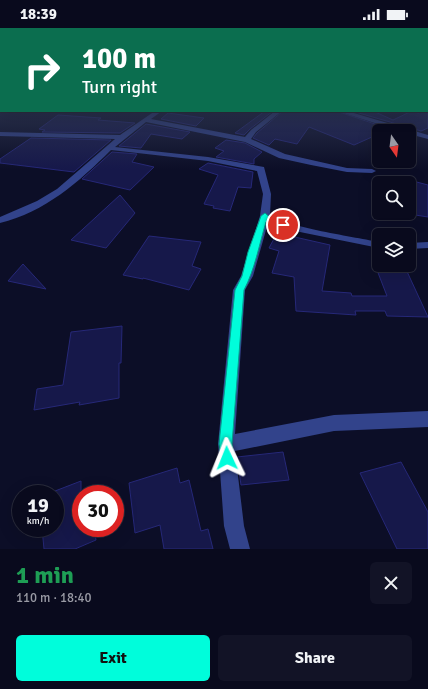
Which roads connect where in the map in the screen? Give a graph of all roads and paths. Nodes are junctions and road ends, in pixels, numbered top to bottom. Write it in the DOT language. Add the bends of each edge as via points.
graph roads {
  1 [pos="145,120"];
  2 [pos="147,120"];
  3 [pos="267,120"];
  4 [pos="372,120"];
  5 [pos="384,124"];
  6 [pos="416,133"];
  7 [pos="0,134"];
  8 [pos="122,137"];
  9 [pos="428,137"];
  10 [pos="247,140"];
  11 [pos="109,148"];
  12 [pos="262,158"];
  13 [pos="372,171"];
  14 [pos="265,216"];
  15 [pos="0,220"];
  16 [pos="372,244"];
  17 [pos="428,245"];
  18 [pos="416,246"];
  19 [pos="428,420"];
  20 [pos="226,444"];
  21 [pos="240,549"];
  1 -- 8 [label="street"];
  2 -- 10 [label="street"];
  3 -- 10 [label="street" via="253,130"];
  4 -- 5 [label="street"];
  6 -- 9 [label="street"];
  7 -- 8 [label="street"];
  8 -- 11 [label="street"];
  10 -- 12 [label="street"];
  11 -- 12 [label="street" via="208,159 251,168"];
  11 -- 15 [label="street" via="78,178 53,197 31,209"];
  12 -- 13 [label="street" via="282,156 346,170"];
  12 -- 14 [label="street" via="267,194"];
  14 -- 16 [label="street" via="270,221 296,228"];
  14 -- 20 [label="street" via="252,252 247,276 239,290"];
  17 -- 18 [label="street"];
  19 -- 20 [label="street" via="334,423"];
  20 -- 21 [label="street" via="234,526"];
}
